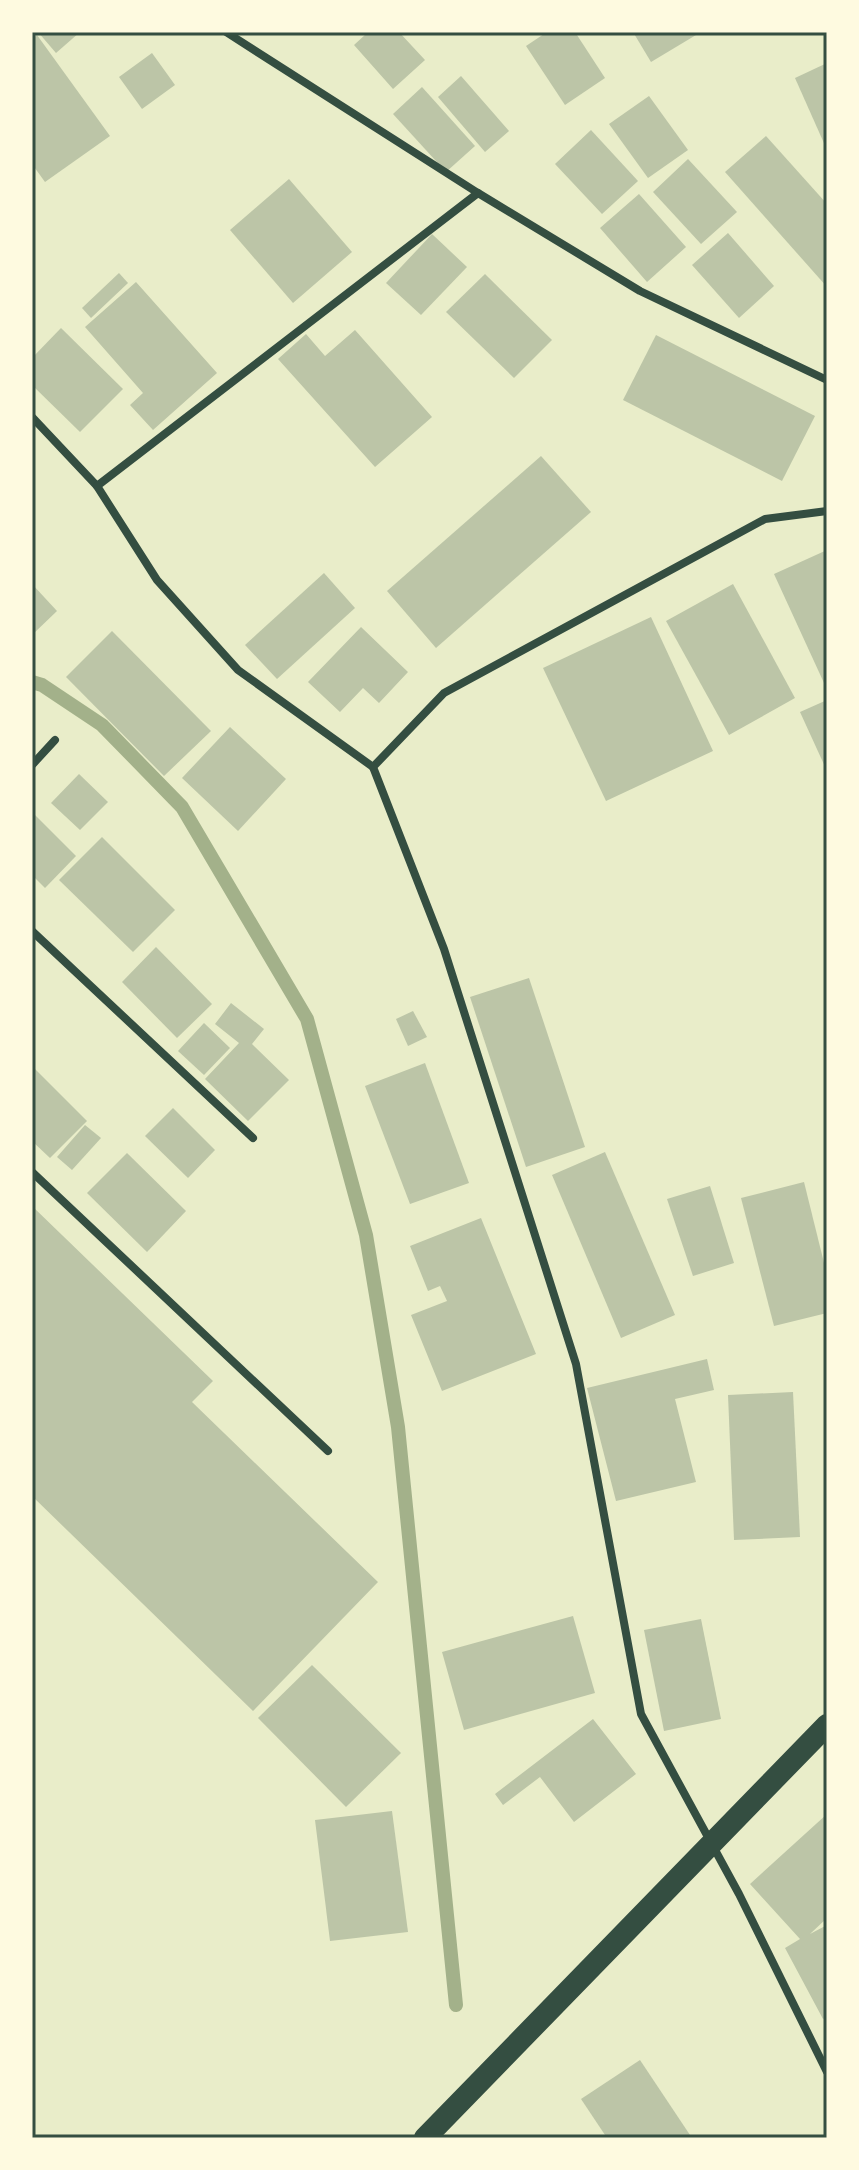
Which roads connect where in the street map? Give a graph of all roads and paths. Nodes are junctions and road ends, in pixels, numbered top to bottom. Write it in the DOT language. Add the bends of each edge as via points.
graph roads {
  1 [pos="226,32"];
  2 [pos="478,193"];
  3 [pos="827,380"];
  4 [pos="32,417"];
  5 [pos="97,486"];
  6 [pos="827,511"];
  7 [pos="55,740"];
  8 [pos="32,765"];
  9 [pos="373,767"];
  10 [pos="32,931"];
  11 [pos="253,1138"];
  12 [pos="32,1172"];
  13 [pos="328,1451"];
  14 [pos="827,1725"];
  15 [pos="711,1844"];
  16 [pos="827,2072"];
  17 [pos="425,2138"];
  1 -- 2 [label="street"];
  2 -- 3 [label="street" via="640,291"];
  2 -- 5 [label="street"];
  4 -- 5 [label="street"];
  5 -- 9 [label="street" via="157,580 238,670"];
  6 -- 9 [label="street" via="765,519 444,693"];
  7 -- 8 [label="street"];
  9 -- 15 [label="street" via="444,949 576,1364 641,1714"];
  10 -- 11 [label="street"];
  12 -- 13 [label="street"];
  14 -- 15 [label="highway"];
  15 -- 16 [label="street"];
  15 -- 17 [label="highway"];
}
